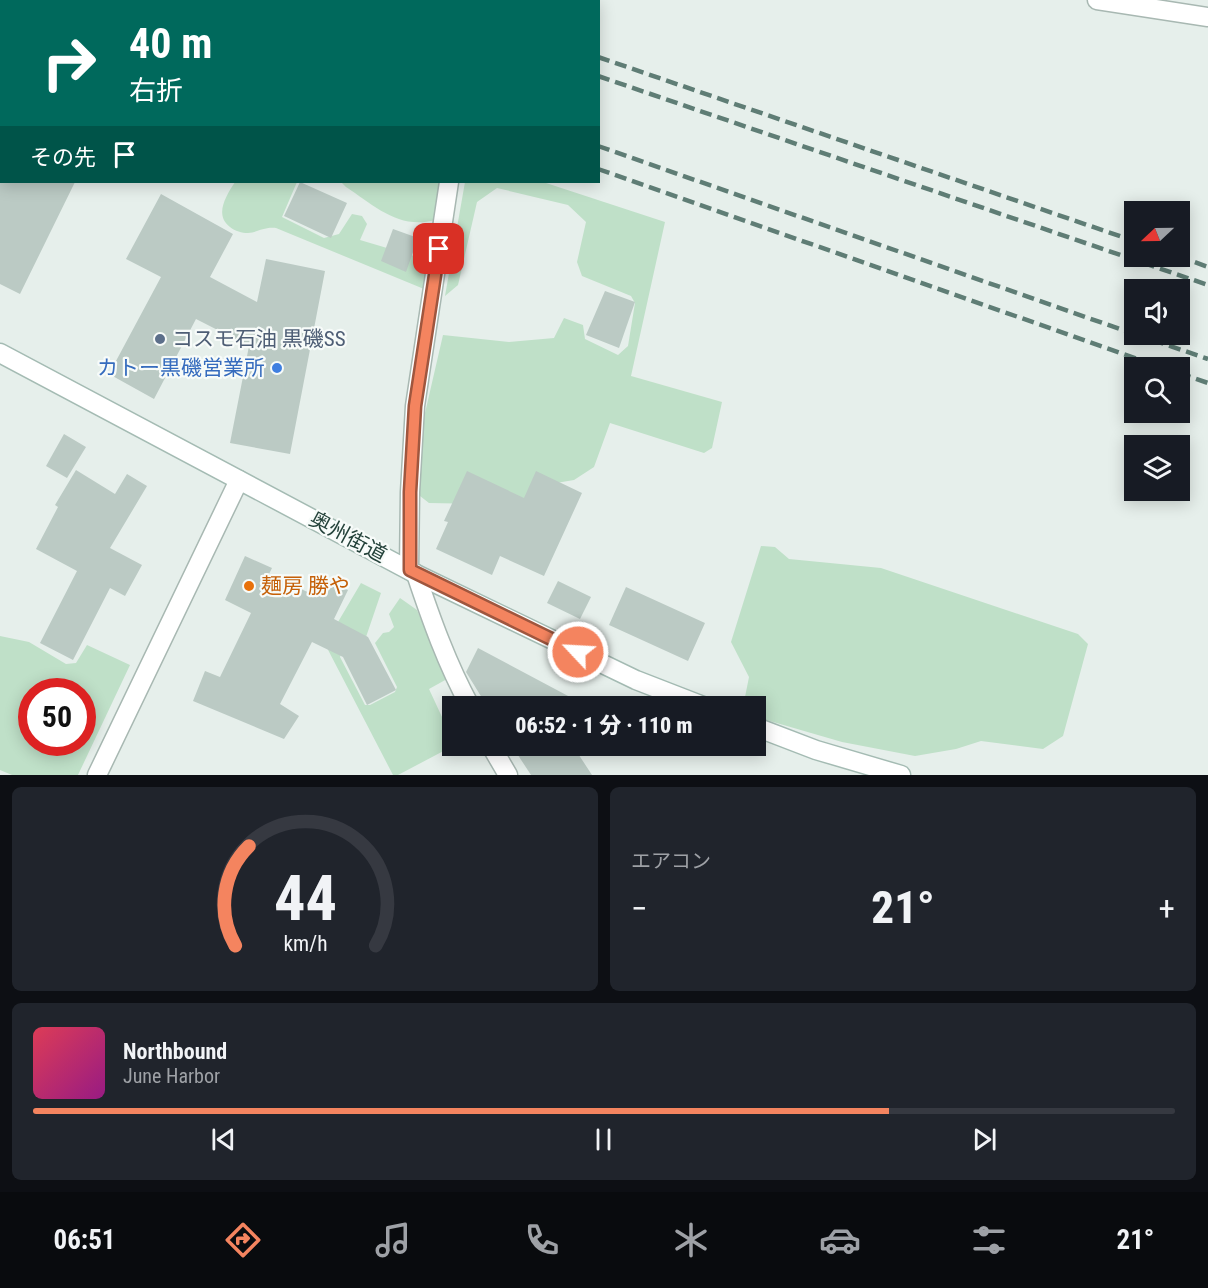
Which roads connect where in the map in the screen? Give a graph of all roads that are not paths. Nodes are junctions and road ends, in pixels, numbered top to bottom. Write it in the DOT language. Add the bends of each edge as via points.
graph roads {
  1 [pos="1097,0"];
  2 [pos="1208,17"];
  3 [pos="449,183"];
  4 [pos="0,353"];
  5 [pos="239,480"];
  6 [pos="413,572"];
  7 [pos="465,696"];
  8 [pos="678,696"];
  9 [pos="766,731"];
  10 [pos="497,756"];
  11 [pos="97,775"];
  12 [pos="508,775"];
  13 [pos="901,775"];
  1 -- 2 [label="street"];
  3 -- 6 [label="street" via="415,406 410,492"];
  4 -- 5 [label="street, 奥州街道"];
  5 -- 6 [label="street, 奥州街道"];
  5 -- 11 [label="street"];
  6 -- 7 [label="street"];
  6 -- 8 [label="street, 奥州街道" via="636,680"];
  9 -- 13 [label="street"];
  10 -- 12 [label="street"];
}
